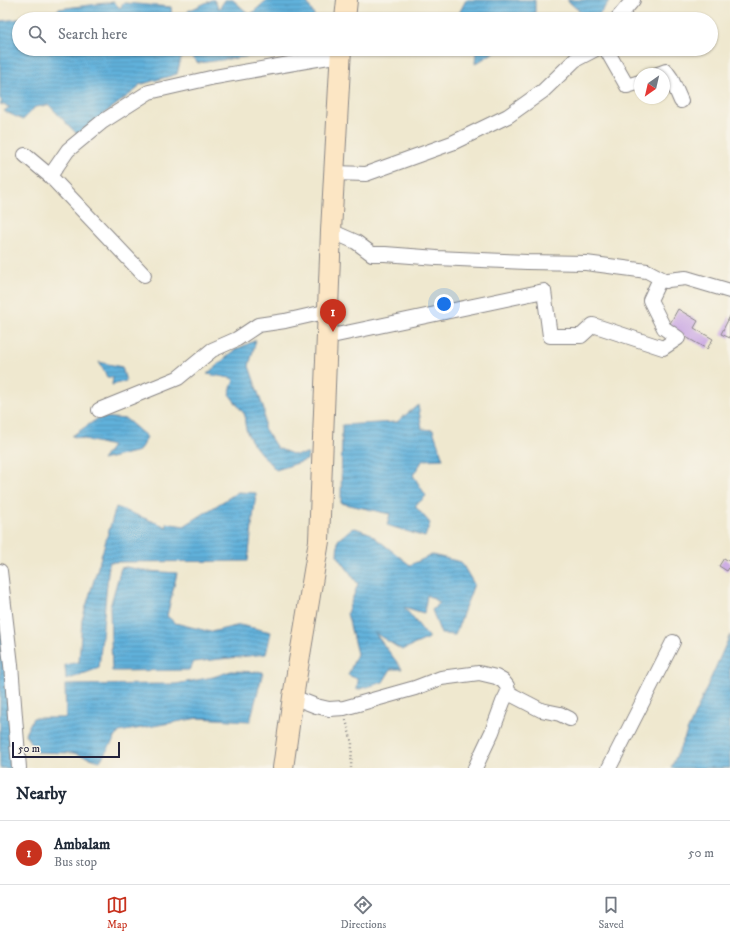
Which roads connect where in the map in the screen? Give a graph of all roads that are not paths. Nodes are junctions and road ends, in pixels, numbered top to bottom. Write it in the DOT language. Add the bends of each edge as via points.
graph roads {
  1 [pos="347,0"];
  2 [pos="632,0"];
  3 [pos="346,12"];
  4 [pos="623,12"];
  5 [pos="321,56"];
  6 [pos="341,56"];
  7 [pos="583,56"];
  8 [pos="610,56"];
  9 [pos="670,77"];
  10 [pos="634,84"];
  11 [pos="681,101"];
  12 [pos="25,156"];
  13 [pos="334,173"];
  14 [pos="50,176"];
  15 [pos="331,231"];
  16 [pos="144,275"];
  17 [pos="666,280"];
  18 [pos="730,291"];
  19 [pos="329,311"];
  20 [pos="327,337"];
  21 [pos="99,410"];
  22 [pos="0,571"];
  23 [pos="674,642"];
  24 [pos="508,692"];
  25 [pos="293,697"];
  26 [pos="570,719"];
  27 [pos="19,768"];
  28 [pos="283,768"];
  29 [pos="475,768"];
  30 [pos="609,768"];
  1 -- 3 [label="main road"];
  2 -- 4 [label="street"];
  5 -- 14 [label="street" via="149,92 102,122 68,150"];
  6 -- 13 [label="main road"];
  7 -- 13 [label="street" via="575,60 543,91 508,116 452,144 366,174"];
  8 -- 10 [label="street" via="627,86"];
  9 -- 11 [label="street"];
  12 -- 14 [label="street"];
  13 -- 15 [label="main road"];
  14 -- 16 [label="street"];
  15 -- 17 [label="street" via="356,242 372,254 586,263 647,271"];
  15 -- 19 [label="main road"];
  17 -- 18 [label="street" via="686,278"];
  17 -- 20 [label="street" via="659,281 650,300 664,328 678,338 664,348 593,325 580,336 550,336 544,291"];
  19 -- 20 [label="main road"];
  19 -- 21 [label="street" via="258,325 237,339 212,350 178,378"];
  20 -- 25 [label="main road" via="319,541"];
  22 -- 27 [label="street"];
  23 -- 30 [label="street"];
  24 -- 25 [label="street" via="503,681 479,673 441,678 344,708 329,709"];
  24 -- 26 [label="street" via="541,710"];
  24 -- 29 [label="street"];
  25 -- 28 [label="main road"];
}
